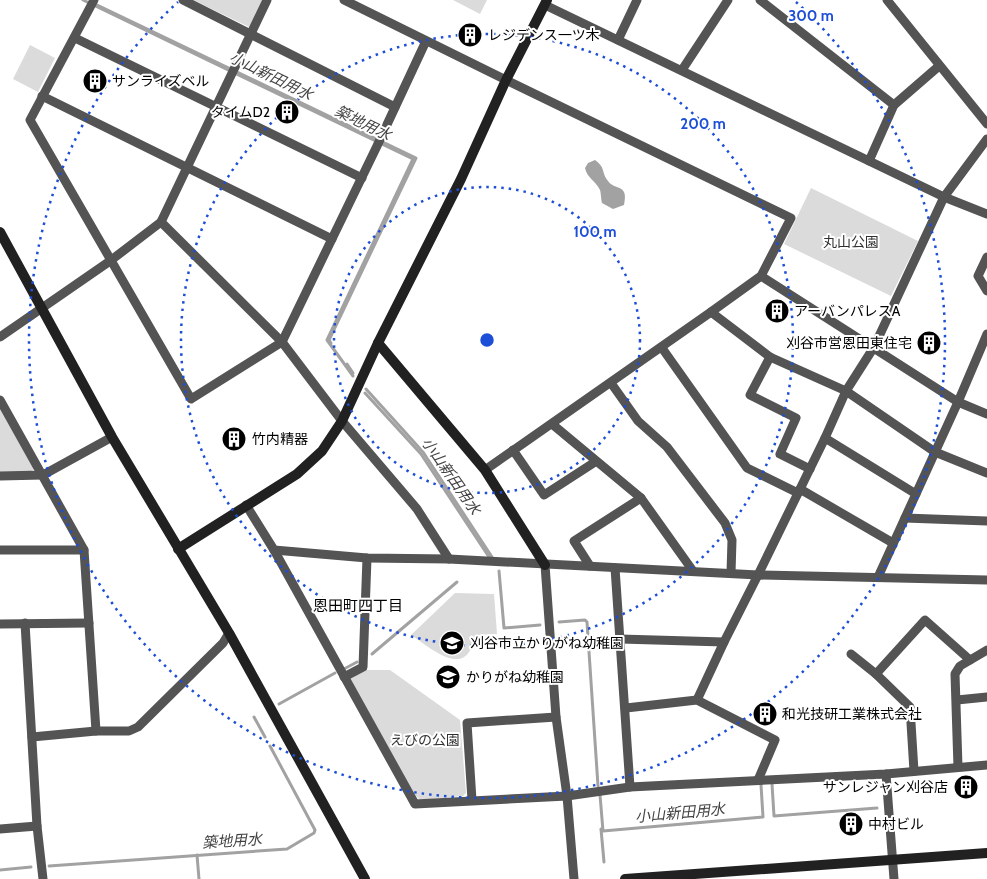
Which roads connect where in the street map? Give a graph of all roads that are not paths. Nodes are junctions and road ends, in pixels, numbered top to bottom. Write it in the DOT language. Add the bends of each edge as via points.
graph roads {
  1 [pos="183,0"];
  2 [pos="267,0"];
  3 [pos="344,0"];
  4 [pos="637,0"];
  5 [pos="728,0"];
  6 [pos="760,0"];
  7 [pos="887,0"];
  8 [pos="92,3"];
  9 [pos="546,3"];
  10 [pos="251,35"];
  11 [pos="75,38"];
  12 [pos="618,40"];
  13 [pos="426,41"];
  14 [pos="939,66"];
  15 [pos="682,70"];
  16 [pos="506,80"];
  17 [pos="42,96"];
  18 [pos="894,105"];
  19 [pos="216,106"];
  20 [pos="395,106"];
  21 [pos="987,124"];
  22 [pos="987,139"];
  23 [pos="868,161"];
  24 [pos="187,167"];
  25 [pos="362,178"];
  26 [pos="944,197"];
  27 [pos="987,214"];
  28 [pos="161,222"];
  29 [pos="0,232"];
  30 [pos="332,239"];
  31 [pos="987,257"];
  32 [pos="110,261"];
  33 [pos="761,276"];
  34 [pos="987,291"];
  35 [pos="41,308"];
  36 [pos="711,312"];
  37 [pos="987,334"];
  38 [pos="0,337"];
  39 [pos="282,342"];
  40 [pos="378,343"];
  41 [pos="874,347"];
  42 [pos="662,348"];
  43 [pos="770,357"];
  44 [pos="611,383"];
  45 [pos="846,391"];
  46 [pos="0,400"];
  47 [pos="958,402"];
  48 [pos="987,414"];
  49 [pos="342,421"];
  50 [pos="552,424"];
  51 [pos="112,437"];
  52 [pos="825,438"];
  53 [pos="514,450"];
  54 [pos="936,452"];
  55 [pos="595,462"];
  56 [pos="810,469"];
  57 [pos="485,470"];
  58 [pos="987,473"];
  59 [pos="0,476"];
  60 [pos="43,476"];
  61 [pos="799,491"];
  62 [pos="916,494"];
  63 [pos="641,498"];
  64 [pos="246,505"];
  65 [pos="905,518"];
  66 [pos="987,521"];
  67 [pos="893,543"];
  68 [pos="178,549"];
  69 [pos="0,550"];
  70 [pos="84,550"];
  71 [pos="274,550"];
  72 [pos="367,558"];
  73 [pos="449,559"];
  74 [pos="545,565"];
  75 [pos="590,566"];
  76 [pos="615,568"];
  77 [pos="693,571"];
  78 [pos="731,573"];
  79 [pos="758,575"];
  80 [pos="878,577"];
  81 [pos="987,580"];
  82 [pos="25,623"];
  83 [pos="89,623"];
  84 [pos="0,624"];
  85 [pos="229,634"];
  86 [pos="620,639"];
  87 [pos="724,642"];
  88 [pos="987,650"];
  89 [pos="851,654"];
  90 [pos="970,660"];
  91 [pos="876,674"];
  92 [pos="344,676"];
  93 [pos="987,697"];
  94 [pos="697,700"];
  95 [pos="957,700"];
  96 [pos="626,708"];
  97 [pos="556,717"];
  98 [pos="96,731"];
  99 [pos="32,737"];
  100 [pos="987,765"];
  101 [pos="958,766"];
  102 [pos="914,771"];
  103 [pos="886,774"];
  104 [pos="758,780"];
  105 [pos="630,787"];
  106 [pos="567,796"];
  107 [pos="472,800"];
  108 [pos="37,826"];
  109 [pos="0,829"];
  110 [pos="987,853"];
  111 [pos="893,859"];
  112 [pos="43,879"];
  113 [pos="365,879"];
  114 [pos="574,879"];
  115 [pos="625,879"];
  116 [pos="894,879"];
  1 -- 10 [label="street"];
  2 -- 10 [label="street"];
  3 -- 13 [label="street"];
  4 -- 12 [label="street"];
  5 -- 15 [label="street"];
  6 -- 18 [label="street"];
  7 -- 14 [label="street"];
  8 -- 11 [label="street"];
  9 -- 12 [label="street"];
  9 -- 16 [label="street"];
  10 -- 19 [label="street"];
  10 -- 20 [label="street"];
  11 -- 17 [label="street"];
  11 -- 19 [label="street"];
  12 -- 15 [label="street"];
  13 -- 16 [label="street"];
  13 -- 20 [label="street"];
  14 -- 18 [label="street"];
  14 -- 21 [label="street"];
  15 -- 23 [label="street"];
  16 -- 33 [label="street" via="791,218"];
  16 -- 40 [label="street" via="461,180"];
  17 -- 24 [label="street"];
  17 -- 32 [label="street" via="30,120"];
  18 -- 23 [label="street"];
  19 -- 24 [label="street"];
  19 -- 25 [label="street"];
  20 -- 25 [label="street"];
  22 -- 26 [label="street"];
  23 -- 26 [label="street"];
  24 -- 28 [label="street"];
  24 -- 30 [label="street"];
  25 -- 30 [label="street"];
  26 -- 27 [label="street"];
  26 -- 41 [label="street"];
  28 -- 32 [label="street"];
  28 -- 39 [label="street"];
  29 -- 35 [label="street"];
  30 -- 39 [label="street"];
  31 -- 34 [label="street" via="978,276"];
  32 -- 35 [label="street"];
  32 -- 39 [label="street" via="191,399"];
  33 -- 36 [label="street"];
  33 -- 41 [label="street"];
  35 -- 38 [label="street"];
  35 -- 51 [label="street"];
  36 -- 42 [label="street"];
  36 -- 43 [label="street"];
  37 -- 47 [label="street"];
  39 -- 49 [label="street"];
  40 -- 49 [label="street"];
  40 -- 57 [label="street"];
  41 -- 45 [label="street"];
  41 -- 47 [label="street"];
  42 -- 44 [label="street"];
  42 -- 61 [label="street" via="747,468"];
  43 -- 45 [label="street"];
  43 -- 56 [label="street" via="750,395 796,418 780,454"];
  44 -- 50 [label="street"];
  44 -- 78 [label="street" via="638,421 667,447 725,523 732,540"];
  45 -- 52 [label="street"];
  45 -- 54 [label="street"];
  46 -- 60 [label="street"];
  47 -- 48 [label="street"];
  47 -- 54 [label="street"];
  49 -- 64 [label="street" via="322,451 297,474"];
  49 -- 73 [label="street" via="418,509"];
  50 -- 53 [label="street"];
  50 -- 55 [label="street"];
  51 -- 60 [label="street"];
  51 -- 68 [label="street"];
  52 -- 56 [label="street"];
  52 -- 62 [label="street"];
  53 -- 55 [label="street" via="544,495"];
  53 -- 57 [label="street"];
  54 -- 58 [label="street"];
  54 -- 62 [label="street"];
  55 -- 63 [label="street"];
  56 -- 61 [label="street"];
  57 -- 74 [label="street"];
  59 -- 60 [label="street"];
  60 -- 70 [label="street"];
  61 -- 67 [label="street"];
  61 -- 79 [label="street"];
  62 -- 65 [label="street"];
  63 -- 75 [label="street" via="574,541"];
  63 -- 77 [label="street"];
  64 -- 68 [label="street"];
  64 -- 71 [label="street"];
  65 -- 66 [label="street"];
  65 -- 67 [label="street"];
  67 -- 80 [label="street"];
  68 -- 85 [label="street"];
  69 -- 70 [label="street"];
  70 -- 83 [label="street"];
  71 -- 72 [label="street"];
  71 -- 92 [label="street"];
  72 -- 73 [label="street"];
  72 -- 92 [label="street" via="363,667"];
  73 -- 74 [label="street"];
  74 -- 75 [label="street"];
  74 -- 97 [label="street"];
  75 -- 76 [label="street"];
  76 -- 77 [label="street"];
  76 -- 86 [label="street"];
  77 -- 78 [label="street"];
  78 -- 79 [label="street"];
  79 -- 80 [label="street"];
  79 -- 87 [label="street"];
  80 -- 81 [label="street"];
  82 -- 83 [label="street"];
  82 -- 84 [label="street"];
  82 -- 99 [label="street"];
  83 -- 98 [label="street"];
  85 -- 98 [label="street" via="138,727 129,731"];
  85 -- 113 [label="street"];
  86 -- 87 [label="street"];
  86 -- 96 [label="street"];
  87 -- 94 [label="street"];
  88 -- 90 [label="street"];
  89 -- 91 [label="street"];
  90 -- 91 [label="street" via="925,620"];
  90 -- 95 [label="street" via="960,666 956,674"];
  91 -- 102 [label="street" via="910,706"];
  92 -- 107 [label="street" via="415,804"];
  93 -- 95 [label="street"];
  94 -- 96 [label="street"];
  94 -- 104 [label="street" via="775,740"];
  95 -- 101 [label="street"];
  96 -- 105 [label="street"];
  97 -- 106 [label="street"];
  97 -- 107 [label="street" via="467,723"];
  98 -- 99 [label="street"];
  99 -- 108 [label="street"];
  100 -- 101 [label="street"];
  101 -- 102 [label="street"];
  102 -- 103 [label="street"];
  103 -- 104 [label="street"];
  103 -- 111 [label="street"];
  104 -- 105 [label="street"];
  105 -- 106 [label="street"];
  106 -- 107 [label="street"];
  106 -- 114 [label="street"];
  108 -- 109 [label="street"];
  108 -- 112 [label="street"];
  110 -- 111 [label="street"];
  111 -- 115 [label="street"];
  111 -- 116 [label="street"];
}
